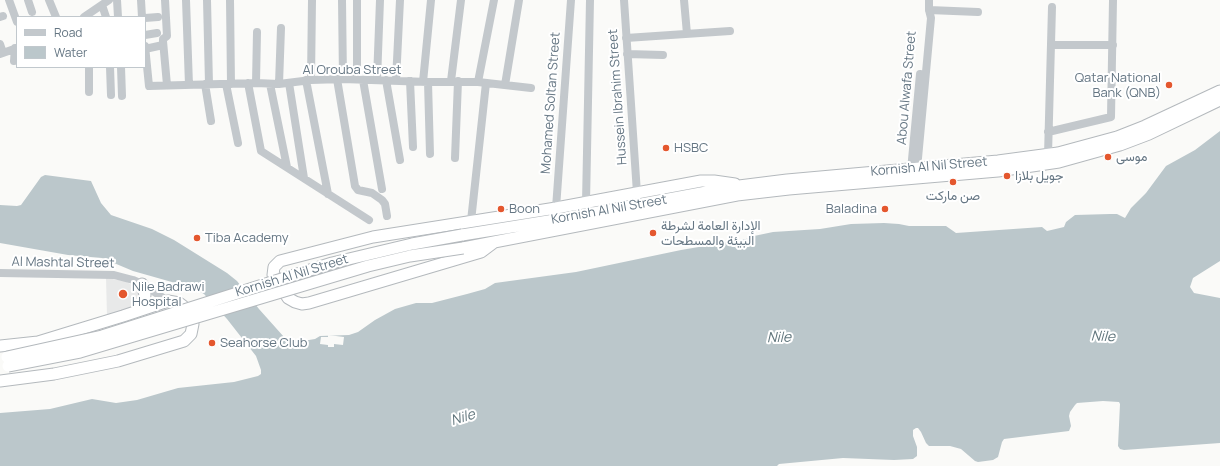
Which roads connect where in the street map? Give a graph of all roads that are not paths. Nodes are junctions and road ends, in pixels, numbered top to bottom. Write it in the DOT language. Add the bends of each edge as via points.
graph roads {
  1 [pos="9,0"];
  2 [pos="28,0"];
  3 [pos="49,0"];
  4 [pos="109,0"];
  5 [pos="117,0"];
  6 [pos="141,0"];
  7 [pos="165,0"];
  8 [pos="186,0"];
  9 [pos="207,0"];
  10 [pos="230,0"];
  11 [pos="312,0"];
  12 [pos="342,0"];
  13 [pos="357,0"];
  14 [pos="380,0"];
  15 [pos="400,0"];
  16 [pos="431,0"];
  17 [pos="462,0"];
  18 [pos="494,0"];
  19 [pos="519,0"];
  20 [pos="570,0"];
  21 [pos="590,0"];
  22 [pos="624,0"];
  23 [pos="684,0"];
  24 [pos="929,0"];
  25 [pos="1113,0"];
  26 [pos="102,5"];
  27 [pos="1052,7"];
  28 [pos="929,10"];
  29 [pos="32,12"];
  30 [pos="978,12"];
  31 [pos="56,16"];
  32 [pos="86,16"];
  33 [pos="106,16"];
  34 [pos="118,16"];
  35 [pos="144,16"];
  36 [pos="158,17"];
  37 [pos="146,18"];
  38 [pos="16,19"];
  39 [pos="281,28"];
  40 [pos="730,31"];
  41 [pos="257,32"];
  42 [pos="157,33"];
  43 [pos="686,34"];
  44 [pos="146,35"];
  45 [pos="626,38"];
  46 [pos="0,44"];
  47 [pos="163,45"];
  48 [pos="1051,45"];
  49 [pos="1113,45"];
  50 [pos="146,47"];
  51 [pos="16,48"];
  52 [pos="1,53"];
  53 [pos="627,54"];
  54 [pos="663,55"];
  55 [pos="146,57"];
  56 [pos="14,61"];
  57 [pos="89,68"];
  58 [pos="110,68"];
  59 [pos="121,68"];
  60 [pos="340,79"];
  61 [pos="360,79"];
  62 [pos="308,80"];
  63 [pos="377,80"];
  64 [pos="386,80"];
  65 [pos="396,81"];
  66 [pos="410,81"];
  67 [pos="454,81"];
  68 [pos="426,82"];
  69 [pos="482,82"];
  70 [pos="252,83"];
  71 [pos="289,83"];
  72 [pos="207,84"];
  73 [pos="228,84"];
  74 [pos="270,84"];
  75 [pos="279,84"];
  76 [pos="167,85"];
  77 [pos="189,85"];
  78 [pos="505,85"];
  79 [pos="531,88"];
  80 [pos="1220,91"];
  81 [pos="89,92"];
  82 [pos="111,95"];
  83 [pos="122,96"];
  84 [pos="1220,100"];
  85 [pos="211,121"];
  86 [pos="1048,132"];
  87 [pos="238,143"];
  88 [pos="413,147"];
  89 [pos="430,154"];
  90 [pos="1048,155"];
  91 [pos="455,158"];
  92 [pos="400,160"];
  93 [pos="287,168"];
  94 [pos="914,169"];
  95 [pos="304,178"];
  96 [pos="739,186"];
  97 [pos="382,189"];
  98 [pos="637,193"];
  99 [pos="328,194"];
  100 [pos="586,203"];
  101 [pos="573,205"];
  102 [pos="556,208"];
  103 [pos="387,216"];
  104 [pos="561,219"];
  105 [pos="370,220"];
  106 [pos="471,221"];
  107 [pos="495,241"];
  108 [pos="0,273"];
  109 [pos="142,284"];
  110 [pos="168,301"];
  111 [pos="139,310"];
  112 [pos="0,346"];
  113 [pos="4,362"];
  114 [pos="0,381"];
  1 -- 38 [label="street"];
  2 -- 29 [label="street"];
  3 -- 31 [label="street"];
  4 -- 26 [label="street"];
  5 -- 34 [label="street"];
  6 -- 35 [label="street"];
  7 -- 47 [label="street" via="167,36 163,40"];
  8 -- 77 [label="street"];
  9 -- 72 [label="street"];
  10 -- 73 [label="street"];
  11 -- 62 [label="street"];
  12 -- 60 [label="street"];
  13 -- 61 [label="street"];
  14 -- 63 [label="street"];
  15 -- 65 [label="street"];
  16 -- 68 [label="street"];
  17 -- 67 [label="street"];
  18 -- 69 [label="street"];
  19 -- 78 [label="street"];
  20 -- 102 [label="street, Mohamed Soltan Street"];
  21 -- 100 [label="street"];
  22 -- 45 [label="street, Hussein Ibrahim Street"];
  23 -- 43 [label="street"];
  24 -- 28 [label="street, Abou Alwafa Street"];
  25 -- 49 [label="street"];
  26 -- 32 [label="street"];
  26 -- 33 [label="street"];
  27 -- 48 [label="street"];
  28 -- 30 [label="street"];
  28 -- 94 [label="street, Abou Alwafa Street" via="931,18"];
  36 -- 37 [label="street"];
  39 -- 75 [label="street"];
  40 -- 43 [label="street"];
  41 -- 70 [label="street"];
  42 -- 44 [label="street"];
  43 -- 45 [label="street"];
  45 -- 53 [label="street, Hussein Ibrahim Street"];
  46 -- 52 [label="street"];
  47 -- 50 [label="street"];
  47 -- 76 [label="street"];
  48 -- 49 [label="street"];
  48 -- 86 [label="street"];
  49 -- 86 [label="street" via="1111,117"];
  51 -- 52 [label="street"];
  51 -- 56 [label="street"];
  53 -- 54 [label="street"];
  53 -- 98 [label="street, Hussein Ibrahim Street"];
  55 -- 76 [label="street, Al Orouba Street" via="149,86"];
  57 -- 81 [label="street"];
  58 -- 82 [label="street"];
  59 -- 83 [label="street"];
  60 -- 61 [label="street, Al Orouba Street"];
  60 -- 62 [label="street, Al Orouba Street"];
  60 -- 103 [label="street" via="355,186 358,190 372,192 382,200 386,204"];
  61 -- 63 [label="street, Al Orouba Street"];
  61 -- 97 [label="street"];
  62 -- 71 [label="street, Al Orouba Street"];
  62 -- 99 [label="street"];
  63 -- 64 [label="street, Al Orouba Street"];
  64 -- 65 [label="street, Al Orouba Street"];
  64 -- 92 [label="street"];
  65 -- 66 [label="street, Al Orouba Street"];
  66 -- 68 [label="street, Al Orouba Street"];
  66 -- 88 [label="street"];
  67 -- 68 [label="street, Al Orouba Street"];
  67 -- 69 [label="street, Al Orouba Street"];
  67 -- 91 [label="street"];
  68 -- 89 [label="street"];
  69 -- 78 [label="street, Al Orouba Street"];
  69 -- 106 [label="street"];
  70 -- 73 [label="street, Al Orouba Street"];
  70 -- 74 [label="street, Al Orouba Street"];
  70 -- 93 [label="street" via="262,152"];
  71 -- 75 [label="street, Al Orouba Street"];
  71 -- 95 [label="street"];
  72 -- 73 [label="street, Al Orouba Street"];
  72 -- 77 [label="street, Al Orouba Street"];
  72 -- 85 [label="street"];
  73 -- 87 [label="street"];
  74 -- 75 [label="street, Al Orouba Street"];
  74 -- 93 [label="street"];
  76 -- 77 [label="street, Al Orouba Street"];
  78 -- 79 [label="street, Al Orouba Street"];
  80 -- 90 [label="highway, Kornish Al Nil Street" via="1124,134"];
  84 -- 107 [label="highway, Kornish Al Nil Street" via="1142,137 1059,162 998,171 737,195"];
  86 -- 90 [label="street"];
  90 -- 94 [label="highway, Kornish Al Nil Street"];
  93 -- 95 [label="street"];
  94 -- 96 [label="highway, Kornish Al Nil Street"];
  95 -- 99 [label="street"];
  96 -- 98 [label="highway" via="714,181"];
  96 -- 104 [label="highway, Kornish Al Nil Street"];
  98 -- 100 [label="highway"];
  99 -- 105 [label="street"];
  100 -- 101 [label="highway"];
  101 -- 102 [label="highway"];
  101 -- 104 [label="highway"];
  102 -- 106 [label="highway"];
  104 -- 113 [label="highway, Kornish Al Nil Street, bridge" via="412,244 332,263 109,334"];
  106 -- 107 [label="highway" via="373,236 280,261 274,266 273,275 288,298 302,304 309,303 481,252"];
  107 -- 113 [label="highway, Kornish Al Nil Street, bridge" via="368,266 80,352"];
  108 -- 109 [label="street, Al Mashtal Street" via="114,275"];
  109 -- 110 [label="street, Al Mashtal Street"];
  109 -- 111 [label="highway" via="145,295"];
  110 -- 111 [label="highway"];
  110 -- 114 [label="highway" via="184,306 193,324 191,334 184,341 118,361 54,374"];
  111 -- 112 [label="highway" via="38,342"];
}
